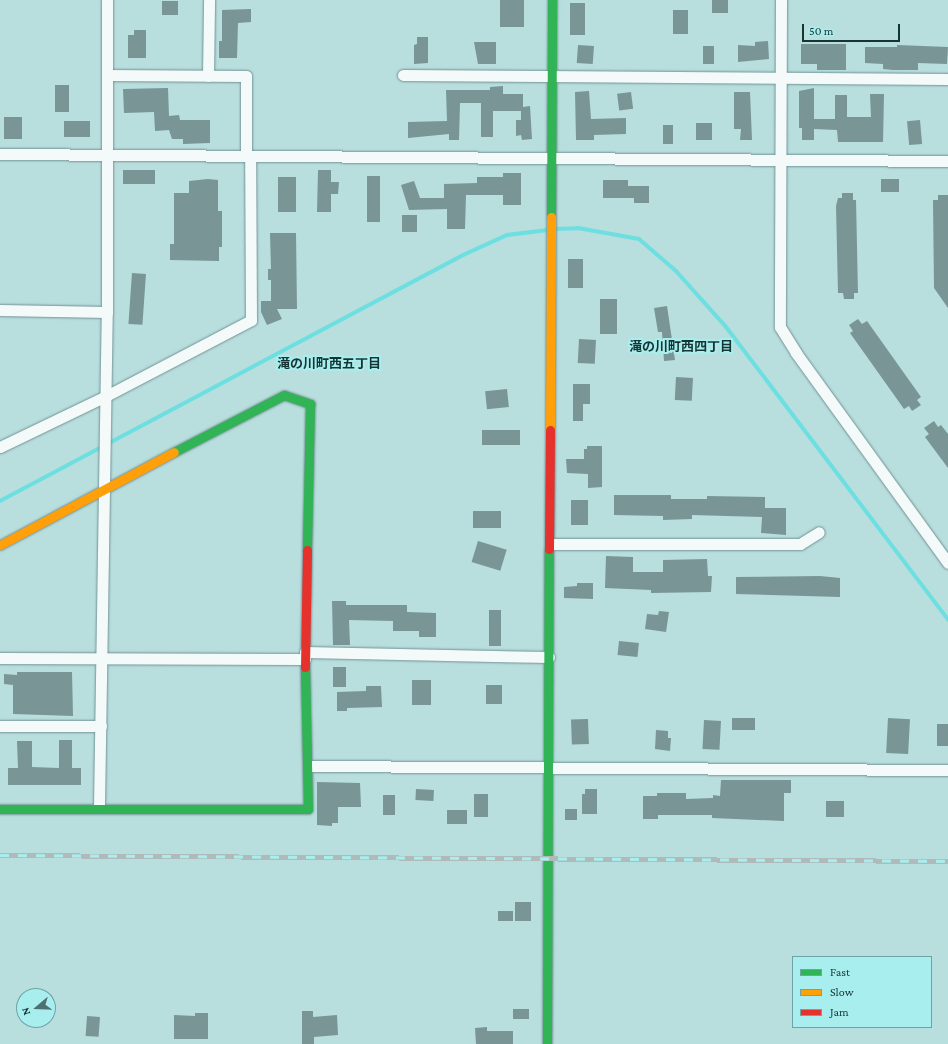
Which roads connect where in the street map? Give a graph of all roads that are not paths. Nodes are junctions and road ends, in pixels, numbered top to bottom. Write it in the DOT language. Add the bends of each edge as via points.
graph roads {
  1 [pos="107,0"];
  2 [pos="209,0"];
  3 [pos="552,0"];
  4 [pos="781,0"];
  5 [pos="107,75"];
  6 [pos="403,75"];
  7 [pos="208,76"];
  8 [pos="552,76"];
  9 [pos="781,78"];
  10 [pos="948,78"];
  11 [pos="0,154"];
  12 [pos="107,155"];
  13 [pos="248,156"];
  14 [pos="551,158"];
  15 [pos="780,160"];
  16 [pos="948,160"];
  17 [pos="0,310"];
  18 [pos="107,312"];
  19 [pos="104,396"];
  20 [pos="0,446"];
  21 [pos="104,488"];
  22 [pos="819,532"];
  23 [pos="550,544"];
  24 [pos="0,545"];
  25 [pos="948,563"];
  26 [pos="305,656"];
  27 [pos="103,657"];
  28 [pos="550,657"];
  29 [pos="0,658"];
  30 [pos="0,726"];
  31 [pos="101,726"];
  32 [pos="309,766"];
  33 [pos="550,768"];
  34 [pos="948,770"];
  35 [pos="99,807"];
  36 [pos="0,809"];
  37 [pos="547,1044"];
  1 -- 5 [label="street"];
  2 -- 7 [label="street"];
  3 -- 8 [label="street"];
  4 -- 9 [label="street"];
  5 -- 7 [label="street"];
  5 -- 12 [label="street"];
  6 -- 8 [label="street"];
  7 -- 13 [label="street" via="246,76"];
  8 -- 9 [label="street"];
  8 -- 14 [label="street"];
  9 -- 10 [label="street"];
  9 -- 15 [label="street"];
  11 -- 12 [label="street"];
  12 -- 13 [label="street"];
  12 -- 18 [label="street"];
  13 -- 14 [label="street"];
  13 -- 19 [label="street" via="252,320"];
  14 -- 15 [label="street"];
  14 -- 23 [label="street"];
  15 -- 16 [label="street"];
  15 -- 25 [label="street" via="780,327 796,353"];
  17 -- 18 [label="street"];
  18 -- 19 [label="street"];
  19 -- 20 [label="street"];
  19 -- 21 [label="street"];
  21 -- 24 [label="street"];
  21 -- 26 [label="street" via="284,395 310,404"];
  21 -- 27 [label="street"];
  22 -- 23 [label="street" via="800,544"];
  23 -- 28 [label="street"];
  26 -- 27 [label="street"];
  26 -- 28 [label="street"];
  26 -- 32 [label="street"];
  27 -- 29 [label="street"];
  27 -- 31 [label="street"];
  28 -- 33 [label="street"];
  30 -- 31 [label="street"];
  31 -- 35 [label="street"];
  32 -- 33 [label="street"];
  32 -- 35 [label="street" via="308,809"];
  33 -- 34 [label="street"];
  33 -- 37 [label="street"];
  35 -- 36 [label="street"];
}
